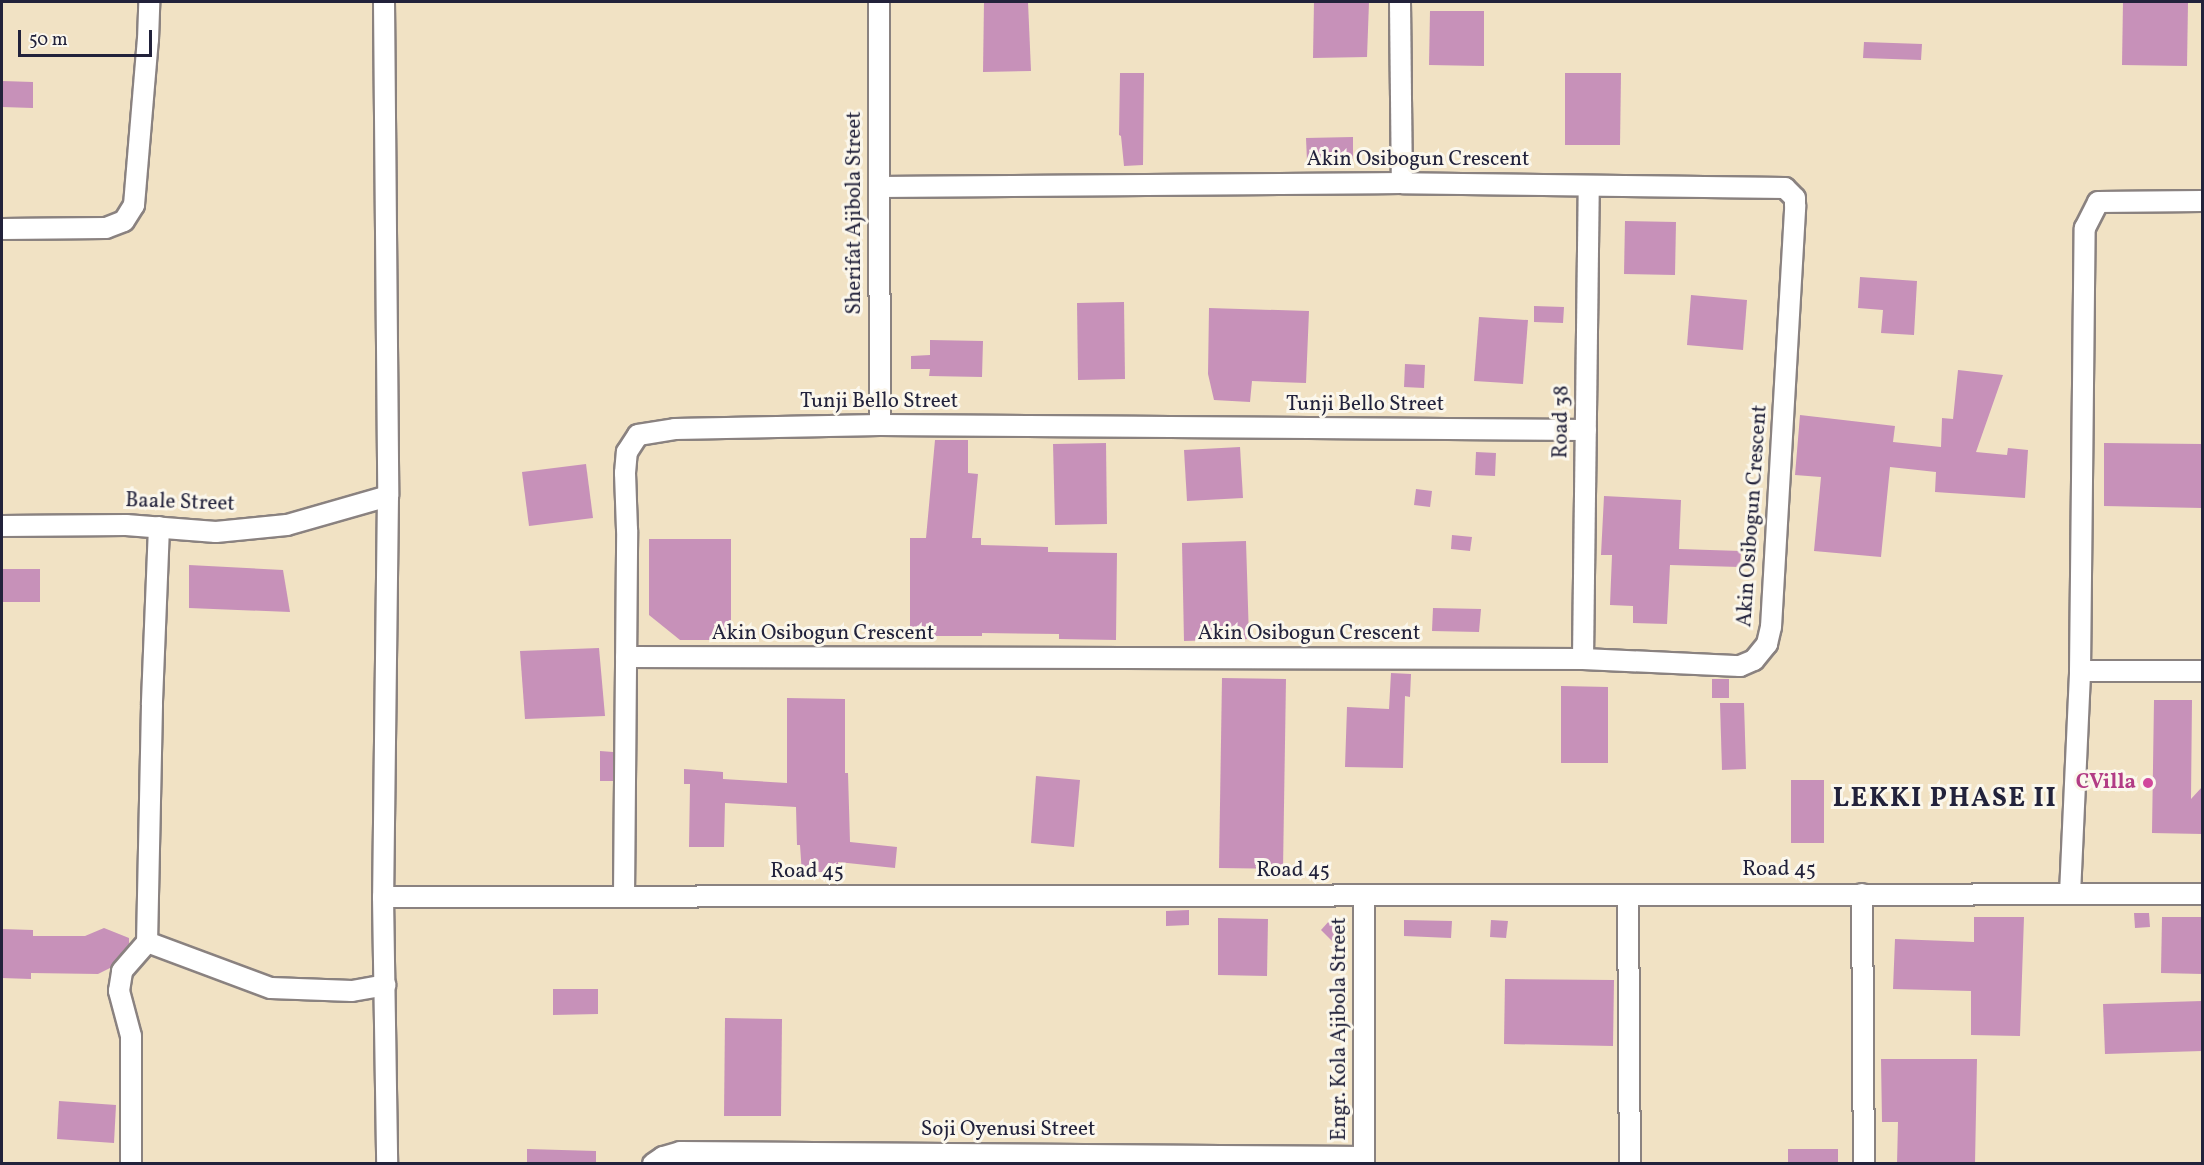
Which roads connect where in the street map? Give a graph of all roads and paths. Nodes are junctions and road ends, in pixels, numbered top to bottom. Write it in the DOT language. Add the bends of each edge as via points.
graph roads {
  1 [pos="149,2"];
  2 [pos="384,2"];
  3 [pos="879,2"];
  4 [pos="1400,2"];
  5 [pos="1402,183"];
  6 [pos="1589,186"];
  7 [pos="879,187"];
  8 [pos="2202,201"];
  9 [pos="2,229"];
  10 [pos="880,425"];
  11 [pos="1586,430"];
  12 [pos="388,496"];
  13 [pos="2,526"];
  14 [pos="159,527"];
  15 [pos="626,657"];
  16 [pos="1583,658"];
  17 [pos="2080,671"];
  18 [pos="2202,671"];
  19 [pos="1862,894"];
  20 [pos="2070,894"];
  21 [pos="2202,894"];
  22 [pos="1364,895"];
  23 [pos="1628,895"];
  24 [pos="624,896"];
  25 [pos="383,897"];
  26 [pos="147,942"];
  27 [pos="385,985"];
  28 [pos="1364,1160"];
  29 [pos="131,1164"];
  30 [pos="387,1164"];
  31 [pos="653,1164"];
  32 [pos="1630,1164"];
  33 [pos="1864,1164"];
  1 -- 9 [label="street" via="134,205 124,221 106,228"];
  2 -- 12 [label="street"];
  3 -- 7 [label="street, Sherifat Ajibola Street"];
  4 -- 5 [label="street"];
  5 -- 6 [label="street, Akin Osibogun Crescent"];
  5 -- 7 [label="street, Akin Osibogun Crescent"];
  6 -- 11 [label="street, Road 38"];
  6 -- 16 [label="street, Akin Osibogun Crescent" via="1777,186 1791,192 1796,205 1767,644 1754,660 1740,666"];
  7 -- 10 [label="street, Sherifat Ajibola Street"];
  8 -- 17 [label="street" via="2098,202 2085,228"];
  10 -- 11 [label="street, Tunji Bello Street"];
  10 -- 15 [label="street, Tunji Bello Street" via="675,429 646,432 633,438 625,473"];
  11 -- 16 [label="street, Road 38"];
  12 -- 14 [label="street, Baale Street" via="287,525 216,532"];
  12 -- 25 [label="street"];
  13 -- 14 [label="street, Baale Street"];
  14 -- 26 [label="street"];
  15 -- 16 [label="street, Akin Osibogun Crescent"];
  15 -- 24 [label="street, Tunji Bello Street"];
  17 -- 18 [label="street"];
  17 -- 20 [label="street"];
  19 -- 20 [label="street, Road 45"];
  19 -- 23 [label="street, Road 45"];
  19 -- 33 [label="street"];
  20 -- 21 [label="street, Road 45"];
  22 -- 23 [label="street, Road 45"];
  22 -- 24 [label="street, Road 45"];
  22 -- 28 [label="street, Engr. Kola Ajibola Street"];
  23 -- 32 [label="street"];
  24 -- 25 [label="street, Road 45"];
  25 -- 27 [label="street"];
  26 -- 27 [label="street" via="271,988 352,991"];
  26 -- 29 [label="street" via="122,971 119,992 131,1036"];
  27 -- 30 [label="street"];
  28 -- 31 [label="street, Soji Oyenusi Street" via="680,1152"];
}
